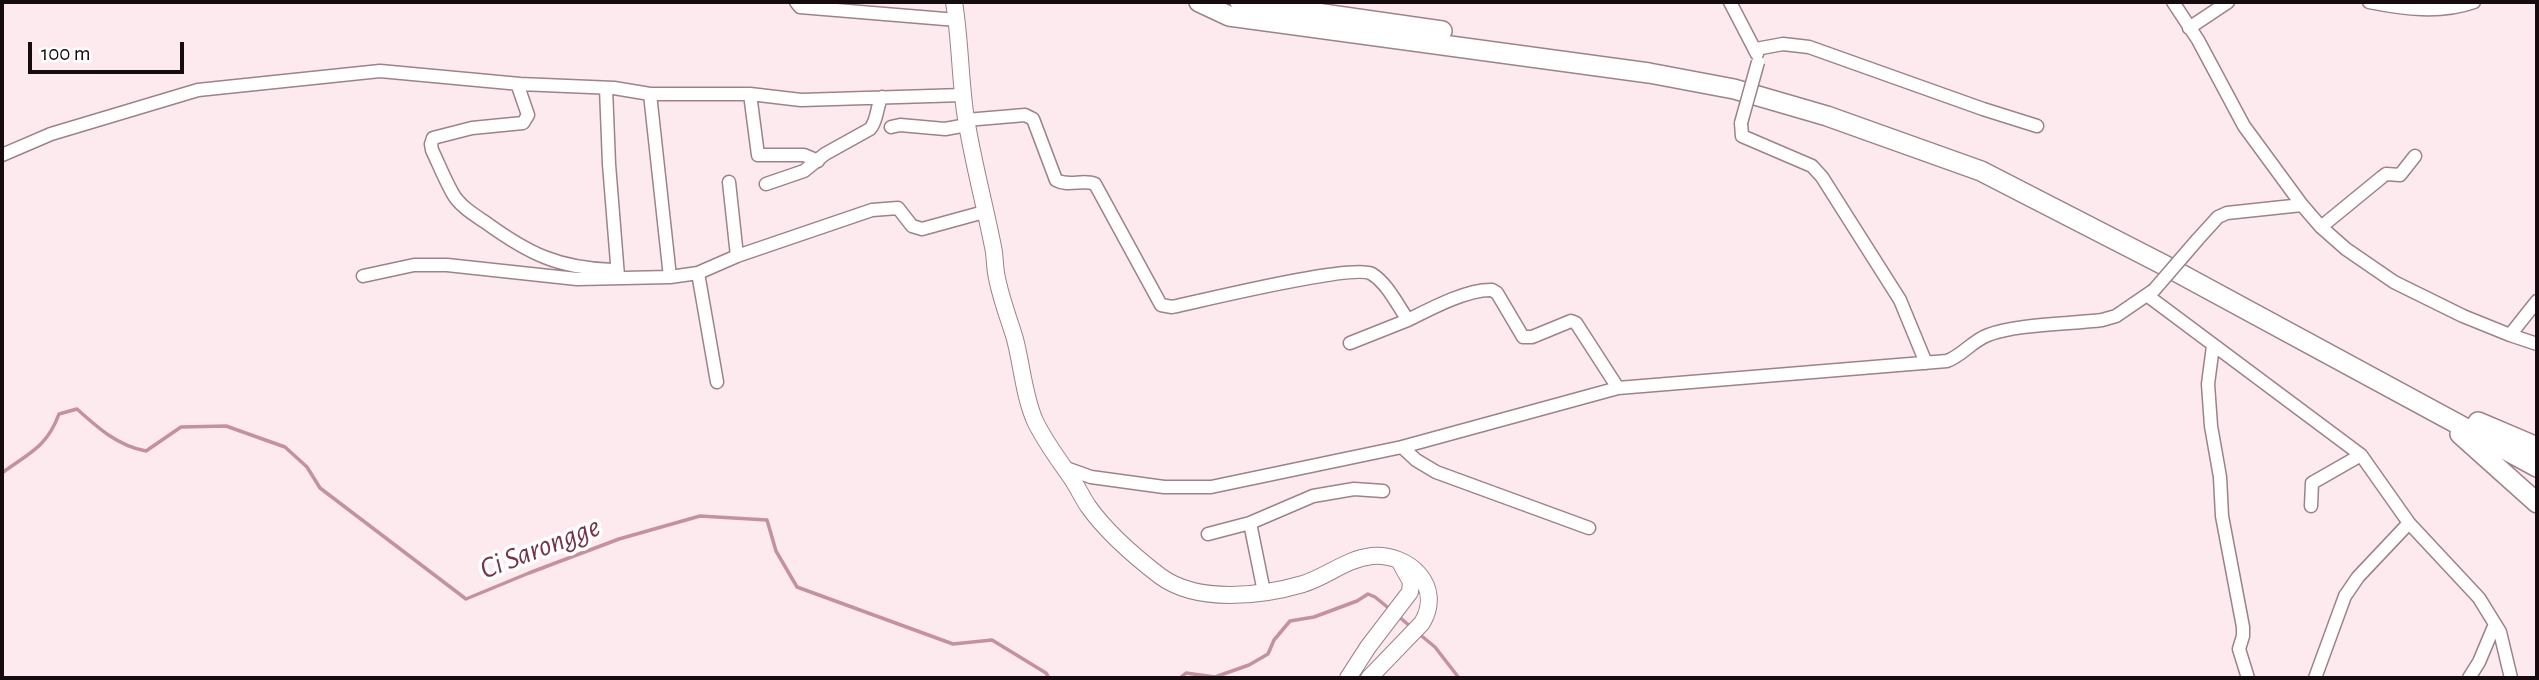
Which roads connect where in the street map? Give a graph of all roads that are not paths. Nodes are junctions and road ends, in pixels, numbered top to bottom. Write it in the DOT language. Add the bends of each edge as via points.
graph roads {
  1 [pos="796,2"];
  2 [pos="954,2"];
  3 [pos="1199,2"];
  4 [pos="1240,2"];
  5 [pos="1730,2"];
  6 [pos="2173,2"];
  7 [pos="2228,2"];
  8 [pos="2369,2"];
  9 [pos="2474,2"];
  10 [pos="957,20"];
  11 [pos="2189,28"];
  12 [pos="1757,55"];
  13 [pos="520,84"];
  14 [pos="606,88"];
  15 [pos="650,94"];
  16 [pos="750,94"];
  17 [pos="963,95"];
  18 [pos="882,97"];
  19 [pos="967,122"];
  20 [pos="2038,125"];
  21 [pos="891,127"];
  22 [pos="2,155"];
  23 [pos="2415,156"];
  24 [pos="818,161"];
  25 [pos="729,182"];
  26 [pos="766,184"];
  27 [pos="2301,205"];
  28 [pos="984,212"];
  29 [pos="2321,227"];
  30 [pos="737,256"];
  31 [pos="592,269"];
  32 [pos="698,273"];
  33 [pos="618,274"];
  34 [pos="363,276"];
  35 [pos="670,277"];
  36 [pos="577,279"];
  37 [pos="2151,293"];
  38 [pos="2537,301"];
  39 [pos="1408,320"];
  40 [pos="2510,335"];
  41 [pos="1350,343"];
  42 [pos="2537,344"];
  43 [pos="2213,346"];
  44 [pos="1926,363"];
  45 [pos="717,382"];
  46 [pos="1618,388"];
  47 [pos="2444,412"];
  48 [pos="1402,447"];
  49 [pos="2537,447"];
  50 [pos="2361,455"];
  51 [pos="2537,458"];
  52 [pos="1063,467"];
  53 [pos="2537,467"];
  54 [pos="1383,491"];
  55 [pos="2537,503"];
  56 [pos="2311,506"];
  57 [pos="1250,523"];
  58 [pos="2409,523"];
  59 [pos="1588,528"];
  60 [pos="1208,534"];
  61 [pos="1396,557"];
  62 [pos="1264,592"];
  63 [pos="2496,624"];
  64 [pos="1348,678"];
  65 [pos="1369,678"];
  66 [pos="2248,678"];
  67 [pos="2315,678"];
  68 [pos="2469,678"];
  69 [pos="2511,678"];
  1 -- 10 [label="street" via="800,7"];
  2 -- 10 [label="main road"];
  3 -- 47 [label="highway" via="1229,16 1661,75 1734,89 1827,116 1981,171"];
  4 -- 47 [label="highway" via="1651,61 1811,98 1973,157 2169,256"];
  5 -- 12 [label="street"];
  6 -- 11 [label="street"];
  7 -- 11 [label="street"];
  8 -- 9 [label="street" via="2443,10"];
  10 -- 17 [label="main road"];
  11 -- 27 [label="street" via="2244,126"];
  12 -- 20 [label="street" via="1783,44 1809,47"];
  12 -- 44 [label="street, bridge" via="1740,134 1812,166 1822,177 1900,300"];
  13 -- 14 [label="street"];
  13 -- 22 [label="street" via="380,71 198,90 51,134"];
  13 -- 31 [label="street" via="528,115 523,123 438,135 431,141 432,150 453,194 471,213 522,248"];
  14 -- 15 [label="street"];
  14 -- 33 [label="street"];
  15 -- 16 [label="street"];
  15 -- 35 [label="street"];
  16 -- 18 [label="street" via="801,100"];
  16 -- 24 [label="street" via="758,155 804,155"];
  17 -- 18 [label="street"];
  17 -- 19 [label="main road"];
  18 -- 24 [label="street" via="870,129"];
  19 -- 21 [label="street" via="945,129"];
  19 -- 28 [label="main road"];
  19 -- 39 [label="street" via="1025,115 1033,119 1056,180 1095,184 1165,307 1284,281 1365,271 1379,280"];
  23 -- 29 [label="street" via="2400,175 2386,174"];
  24 -- 26 [label="street"];
  25 -- 30 [label="street"];
  27 -- 29 [label="street"];
  27 -- 37 [label="street, bridge" via="2218,217"];
  28 -- 30 [label="street" via="922,229 912,226 898,208 872,210"];
  28 -- 52 [label="main road" via="1031,408"];
  29 -- 40 [label="street" via="2394,282"];
  30 -- 32 [label="street"];
  31 -- 33 [label="street"];
  31 -- 36 [label="street"];
  32 -- 35 [label="street"];
  32 -- 45 [label="street"];
  33 -- 35 [label="street"];
  33 -- 36 [label="street"];
  34 -- 36 [label="street" via="414,265 447,265"];
  37 -- 43 [label="street"];
  37 -- 44 [label="street" via="2116,316 1997,331 1953,358"];
  38 -- 40 [label="street"];
  39 -- 41 [label="street"];
  39 -- 46 [label="street" via="1492,290 1524,337 1573,321"];
  40 -- 42 [label="street"];
  43 -- 50 [label="street"];
  43 -- 66 [label="street" via="2207,384 2211,426 2243,627 2239,651"];
  44 -- 46 [label="street"];
  46 -- 48 [label="street"];
  47 -- 49 [label="highway"];
  47 -- 51 [label="highway"];
  47 -- 53 [label="highway"];
  47 -- 55 [label="highway"];
  48 -- 52 [label="street" via="1212,487 1164,487 1091,477"];
  48 -- 59 [label="street" via="1436,472"];
  50 -- 56 [label="street" via="2312,482"];
  50 -- 58 [label="street"];
  52 -- 62 [label="main road" via="1105,526 1162,577 1207,593"];
  54 -- 57 [label="street" via="1332,492 1295,502"];
  57 -- 60 [label="street"];
  57 -- 62 [label="street"];
  58 -- 63 [label="street" via="2479,598"];
  58 -- 67 [label="street" via="2345,596"];
  61 -- 62 [label="main road" via="1358,559 1304,583"];
  61 -- 64 [label="main road" via="1411,582 1410,592"];
  61 -- 65 [label="main road" via="1409,564 1426,585 1427,614"];
  63 -- 68 [label="street"];
  63 -- 69 [label="street"];
}
